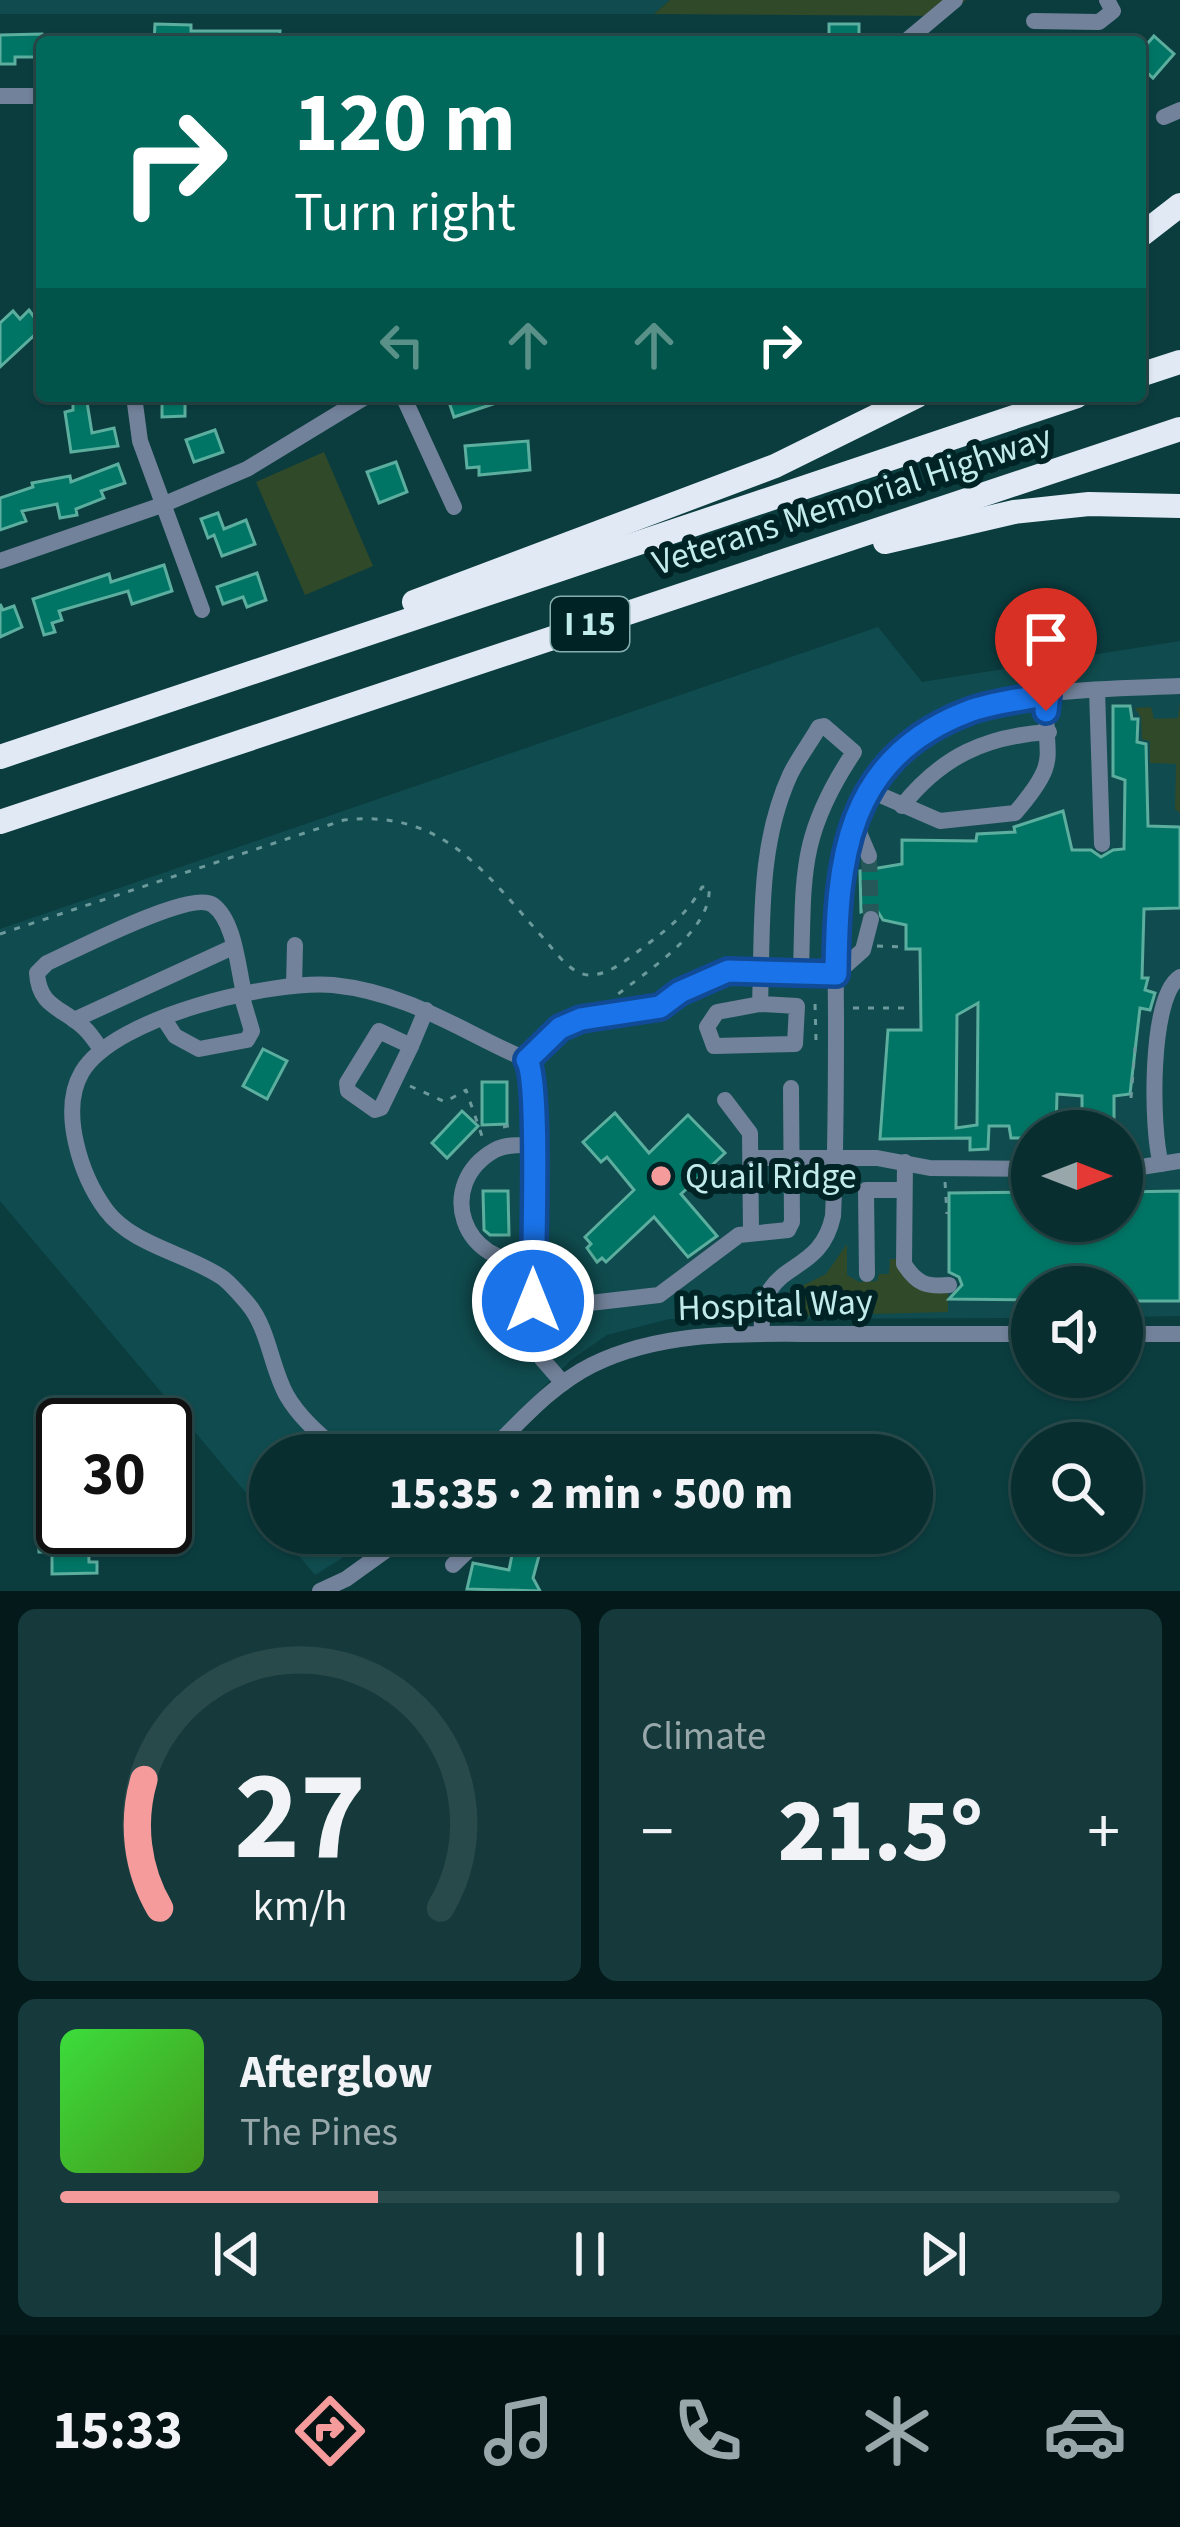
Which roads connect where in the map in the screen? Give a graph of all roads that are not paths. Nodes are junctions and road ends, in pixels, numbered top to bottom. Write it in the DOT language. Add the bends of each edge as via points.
graph roads {
  1 [pos="955,0"];
  2 [pos="1107,0"];
  3 [pos="1034,21"];
  4 [pos="912,36"];
  5 [pos="0,96"];
  6 [pos="36,96"];
  7 [pos="1180,205"];
  8 [pos="1180,216"];
  9 [pos="1146,231"];
  10 [pos="1146,233"];
  11 [pos="1180,362"];
  12 [pos="1146,373"];
  13 [pos="135,402"];
  14 [pos="357,402"];
  15 [pos="406,402"];
  16 [pos="905,402"];
  17 [pos="1059,402"];
  18 [pos="1180,429"];
  19 [pos="162,505"];
  20 [pos="1180,506"];
  21 [pos="454,507"];
  22 [pos="0,561"];
  23 [pos="764,565"];
  24 [pos="202,610"];
  25 [pos="289,662"];
  26 [pos="1180,686"];
  27 [pos="1096,690"];
  28 [pos="1048,694"];
  29 [pos="1049,732"];
  30 [pos="0,758"];
  31 [pos="871,791"];
  32 [pos="902,806"];
  33 [pos="854,821"];
  34 [pos="0,822"];
  35 [pos="1102,844"];
  36 [pos="869,856"];
  37 [pos="871,919"];
  38 [pos="295,945"];
  39 [pos="233,947"];
  40 [pos="761,970"];
  41 [pos="801,971"];
  42 [pos="836,974"];
  43 [pos="1180,976"];
  44 [pos="294,985"];
  45 [pos="243,994"];
  46 [pos="760,1004"];
  47 [pos="426,1010"];
  48 [pos="164,1018"];
  49 [pos="74,1020"];
  50 [pos="411,1046"];
  51 [pos="102,1050"];
  52 [pos="527,1060"];
  53 [pos="791,1088"];
  54 [pos="725,1100"];
  55 [pos="533,1144"];
  56 [pos="790,1155"];
  57 [pos="836,1157"];
  58 [pos="752,1158"];
  59 [pos="905,1162"];
  60 [pos="1171,1162"];
  61 [pos="1011,1169"];
  62 [pos="904,1194"];
  63 [pos="751,1232"];
  64 [pos="533,1261"];
  65 [pos="867,1274"];
  66 [pos="949,1285"];
  67 [pos="533,1301"];
  68 [pos="762,1334"];
  69 [pos="1011,1334"];
  70 [pos="1143,1334"];
  71 [pos="1180,1334"];
  72 [pos="563,1383"];
  73 [pos="320,1434"];
  74 [pos="508,1434"];
  75 [pos="381,1554"];
  76 [pos="464,1554"];
  77 [pos="453,1565"];
  78 [pos="320,1591"];
  1 -- 4 [label="street"];
  2 -- 3 [label="street" via="1112,11 1099,22"];
  5 -- 6 [label="street"];
  7 -- 9 [label="highway"];
  8 -- 10 [label="highway"];
  11 -- 12 [label="highway"];
  13 -- 19 [label="street"];
  14 -- 19 [label="street" via="247,469"];
  15 -- 21 [label="street"];
  16 -- 25 [label="highway" via="775,466 315,639"];
  17 -- 25 [label="highway, Veterans Memorial Highway / I 15"];
  18 -- 23 [label="highway, Veterans Memorial Highway / I 15"];
  19 -- 22 [label="street"];
  19 -- 24 [label="street"];
  20 -- 23 [label="highway" via="1014,512"];
  23 -- 34 [label="highway, Veterans Memorial Highway / I 15"];
  25 -- 30 [label="highway, Veterans Memorial Highway / I 15"];
  26 -- 27 [label="street"];
  27 -- 28 [label="street"];
  27 -- 35 [label="street"];
  28 -- 29 [label="street"];
  28 -- 31 [label="street" via="935,726 896,757"];
  29 -- 32 [label="street" via="976,744"];
  29 -- 32 [label="street" via="1045,778 1015,813 940,821"];
  31 -- 32 [label="street"];
  31 -- 33 [label="street"];
  33 -- 36 [label="street"];
  33 -- 42 [label="street" via="840,872"];
  37 -- 42 [label="street" via="862,950"];
  38 -- 44 [label="street"];
  39 -- 45 [label="street"];
  39 -- 49 [label="street"];
  39 -- 49 [label="street" via="214,906 190,901 46,963 38,973 42,996"];
  40 -- 41 [label="street"];
  40 -- 41 [label="street" via="767,844 790,774 824,726 854,752 827,792 806,854"];
  40 -- 46 [label="street"];
  40 -- 52 [label="street" via="713,976 660,1007 581,1019"];
  41 -- 42 [label="street"];
  42 -- 57 [label="street"];
  43 -- 60 [label="street" via="1168,987 1155,1060 1156,1146"];
  44 -- 45 [label="street"];
  44 -- 47 [label="street" via="399,997"];
  45 -- 48 [label="street"];
  45 -- 48 [label="street" via="248,1040 199,1049 175,1036"];
  46 -- 46 [label="street" via="796,1006 795,1044 713,1046 707,1027 717,1012"];
  47 -- 50 [label="street"];
  47 -- 52 [label="street"];
  48 -- 51 [label="street"];
  49 -- 51 [label="street"];
  50 -- 50 [label="street" via="380,1108 348,1091 375,1034"];
  51 -- 73 [label="street" via="82,1073 74,1130 107,1212 224,1279 253,1310 287,1396"];
  52 -- 55 [label="street"];
  53 -- 56 [label="street"];
  54 -- 58 [label="street" via="750,1132"];
  55 -- 64 [label="street"];
  55 -- 64 [label="street" via="490,1154 472,1172 462,1200 472,1239 488,1254"];
  56 -- 57 [label="street"];
  56 -- 58 [label="street"];
  56 -- 63 [label="street" via="788,1230"];
  57 -- 59 [label="street"];
  57 -- 68 [label="street" via="830,1231 816,1253 770,1286"];
  58 -- 63 [label="street"];
  59 -- 61 [label="street"];
  59 -- 62 [label="street"];
  62 -- 65 [label="street" via="866,1194"];
  62 -- 66 [label="street" via="904,1264 923,1285"];
  63 -- 67 [label="street" via="659,1295 564,1306"];
  64 -- 67 [label="street"];
  67 -- 72 [label="street" via="542,1359"];
  68 -- 69 [label="street, Hospital Way"];
  68 -- 72 [label="street, Hospital Way" via="632,1348"];
  70 -- 71 [label="street"];
  72 -- 74 [label="street, Hospital Way"];
  75 -- 78 [label="street"];
  76 -- 77 [label="street"];
}
